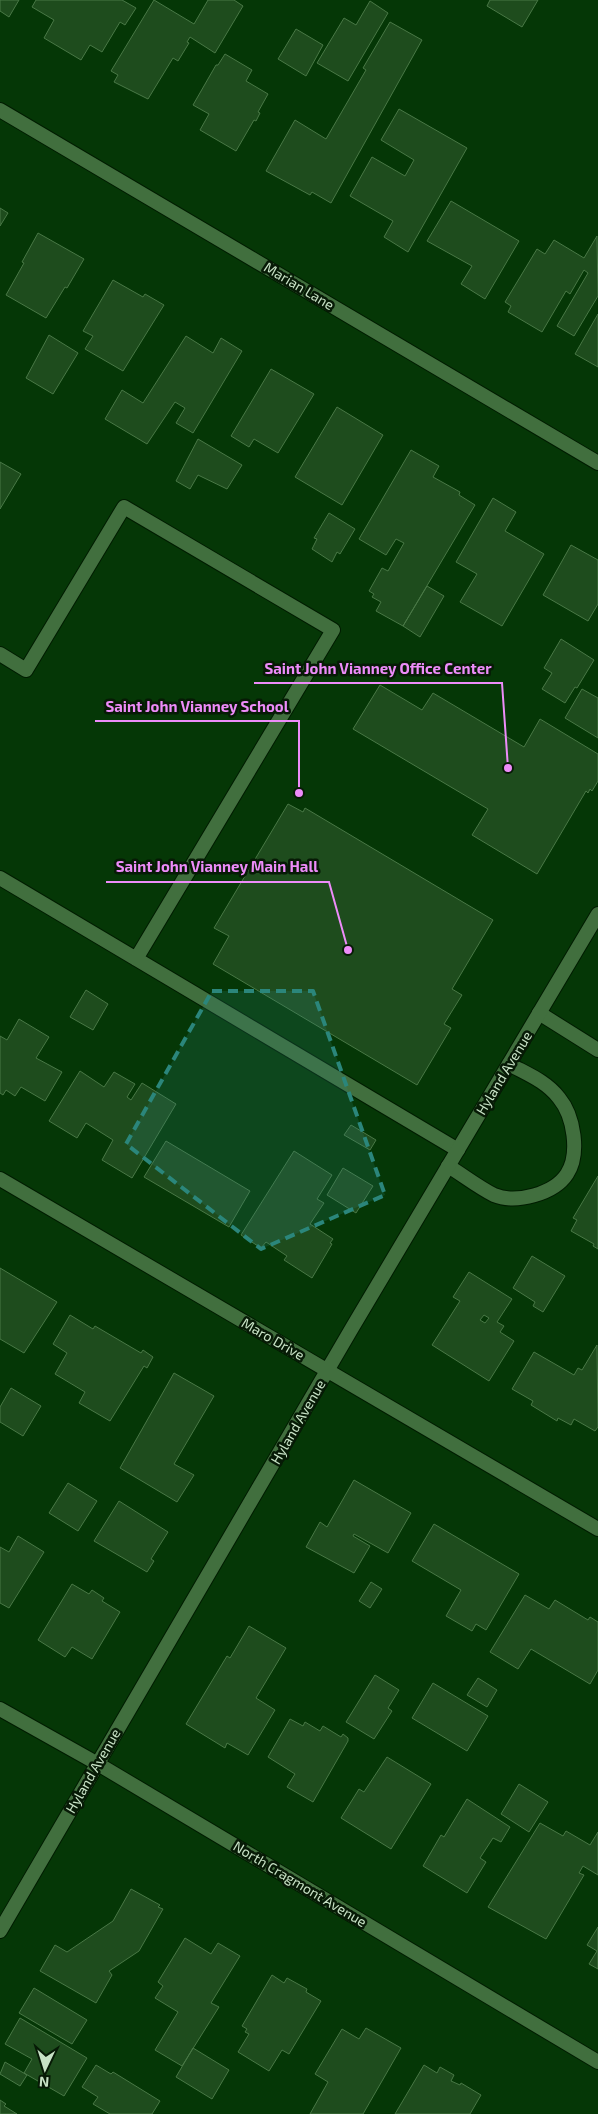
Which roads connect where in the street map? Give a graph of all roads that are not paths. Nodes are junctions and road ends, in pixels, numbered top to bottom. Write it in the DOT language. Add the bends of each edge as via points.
graph roads {
  1 [pos="0,110"];
  2 [pos="598,462"];
  3 [pos="0,654"];
  4 [pos="0,878"];
  5 [pos="598,914"];
  6 [pos="136,959"];
  7 [pos="539,1013"];
  8 [pos="598,1050"];
  9 [pos="509,1064"];
  10 [pos="458,1150"];
  11 [pos="448,1166"];
  12 [pos="0,1179"];
  13 [pos="328,1370"];
  14 [pos="598,1529"];
  15 [pos="0,1710"];
  16 [pos="98,1764"];
  17 [pos="0,1931"];
  18 [pos="598,2062"];
  1 -- 2 [label="street, Marian Lane"];
  3 -- 6 [label="street" via="26,670 124,506 333,630"];
  4 -- 6 [label="street"];
  5 -- 7 [label="street, Hyland Avenue"];
  6 -- 10 [label="street"];
  7 -- 8 [label="street"];
  7 -- 9 [label="street, Hyland Avenue"];
  9 -- 10 [label="street, Hyland Avenue"];
  9 -- 11 [label="street" via="541,1080 560,1098 570,1117 575,1148 567,1174 547,1191 522,1199 495,1195"];
  10 -- 11 [label="street, Hyland Avenue"];
  11 -- 13 [label="street, Hyland Avenue"];
  12 -- 13 [label="street, Maro Drive"];
  13 -- 14 [label="street, Maro Drive"];
  13 -- 16 [label="street, Hyland Avenue"];
  15 -- 16 [label="street, North Cragmont Avenue"];
  16 -- 17 [label="street, Hyland Avenue"];
  16 -- 18 [label="street, North Cragmont Avenue"];
}
